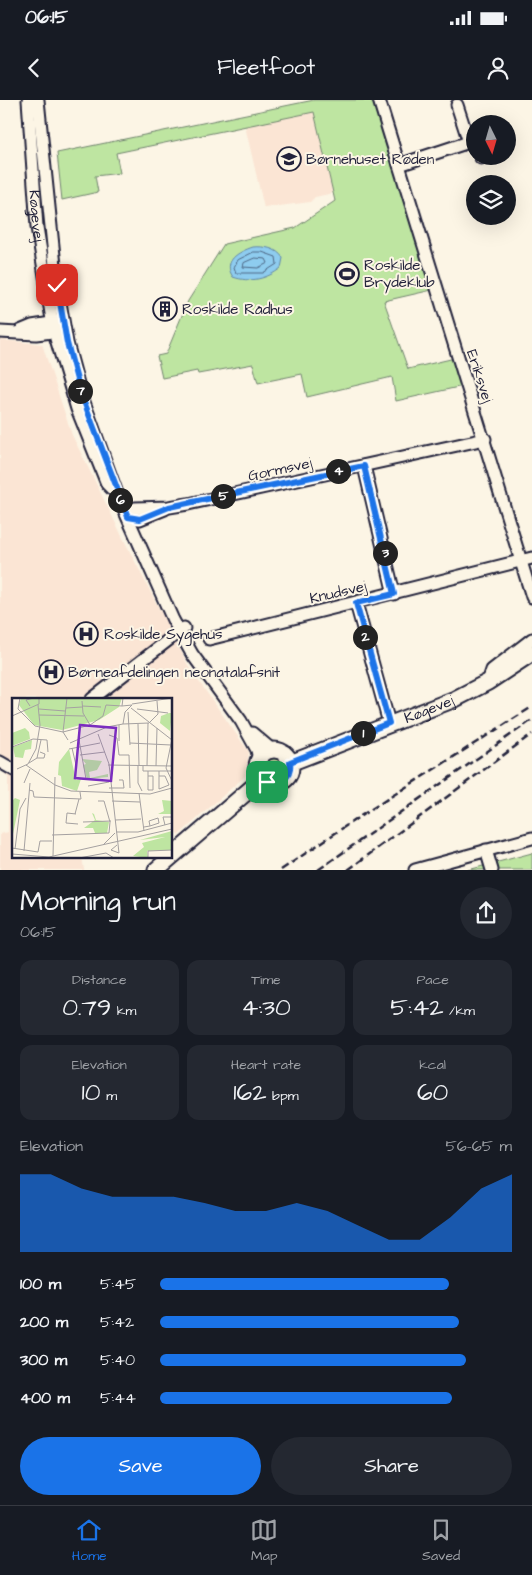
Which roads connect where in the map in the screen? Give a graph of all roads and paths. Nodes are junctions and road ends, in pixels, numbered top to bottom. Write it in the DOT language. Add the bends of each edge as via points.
graph roads {
  1 [pos="28,100"];
  2 [pos="38,100"];
  3 [pos="379,100"];
  4 [pos="457,105"];
  5 [pos="466,127"];
  6 [pos="466,143"];
  7 [pos="399,165"];
  8 [pos="58,326"];
  9 [pos="0,332"];
  10 [pos="485,439"];
  11 [pos="364,466"];
  12 [pos="128,517"];
  13 [pos="527,560"];
  14 [pos="394,594"];
  15 [pos="532,597"];
  16 [pos="356,603"];
  17 [pos="182,629"];
  18 [pos="209,639"];
  19 [pos="532,639"];
  20 [pos="532,653"];
  21 [pos="488,682"];
  22 [pos="93,698"];
  23 [pos="241,721"];
  24 [pos="389,723"];
  25 [pos="272,750"];
  26 [pos="259,760"];
  27 [pos="0,762"];
  28 [pos="290,762"];
  29 [pos="12,769"];
  30 [pos="262,779"];
  31 [pos="532,838"];
  32 [pos="486,850"];
  33 [pos="172,854"];
  34 [pos="415,870"];
  35 [pos="492,870"];
  1 -- 8 [label="street, Køgevej" via="37,228"];
  2 -- 8 [label="street, Køgevej"];
  3 -- 7 [label="street, Eriksvej"];
  4 -- 5 [label="street"];
  6 -- 7 [label="street"];
  7 -- 10 [label="street, Eriksvej"];
  8 -- 9 [label="street" via="32,326 16,332"];
  8 -- 12 [label="street, Køgevej"];
  10 -- 11 [label="street, Gormsvej"];
  10 -- 13 [label="street, Eriksvej"];
  11 -- 12 [label="street, Gormsvej" via="169,507 140,519"];
  11 -- 14 [label="street"];
  12 -- 17 [label="street, Køgevej"];
  13 -- 14 [label="street, Knudsvej"];
  13 -- 15 [label="street, Eriksvej"];
  14 -- 16 [label="street, Knudsvej"];
  16 -- 18 [label="street, Knudsvej"];
  16 -- 24 [label="street"];
  17 -- 22 [label="street"];
  17 -- 23 [label="street, Køgevej" via="192,654"];
  19 -- 21 [label="street" via="492,670"];
  20 -- 21 [label="main road, Køgevej"];
  21 -- 24 [label="main road, Køgevej" via="455,699"];
  23 -- 25 [label="street, Køgevej" via="264,746"];
  23 -- 26 [label="street, Køgevej"];
  24 -- 28 [label="main road, Køgevej"];
  25 -- 26 [label="main road"];
  25 -- 28 [label="main road" via="284,753"];
  26 -- 30 [label="main road" via="257,769"];
  27 -- 29 [label="street"];
  28 -- 30 [label="main road" via="290,772 282,782 273,784"];
  30 -- 33 [label="main road"];
  31 -- 32 [label="street"];
  32 -- 34 [label="street"];
  32 -- 35 [label="street"];
}
